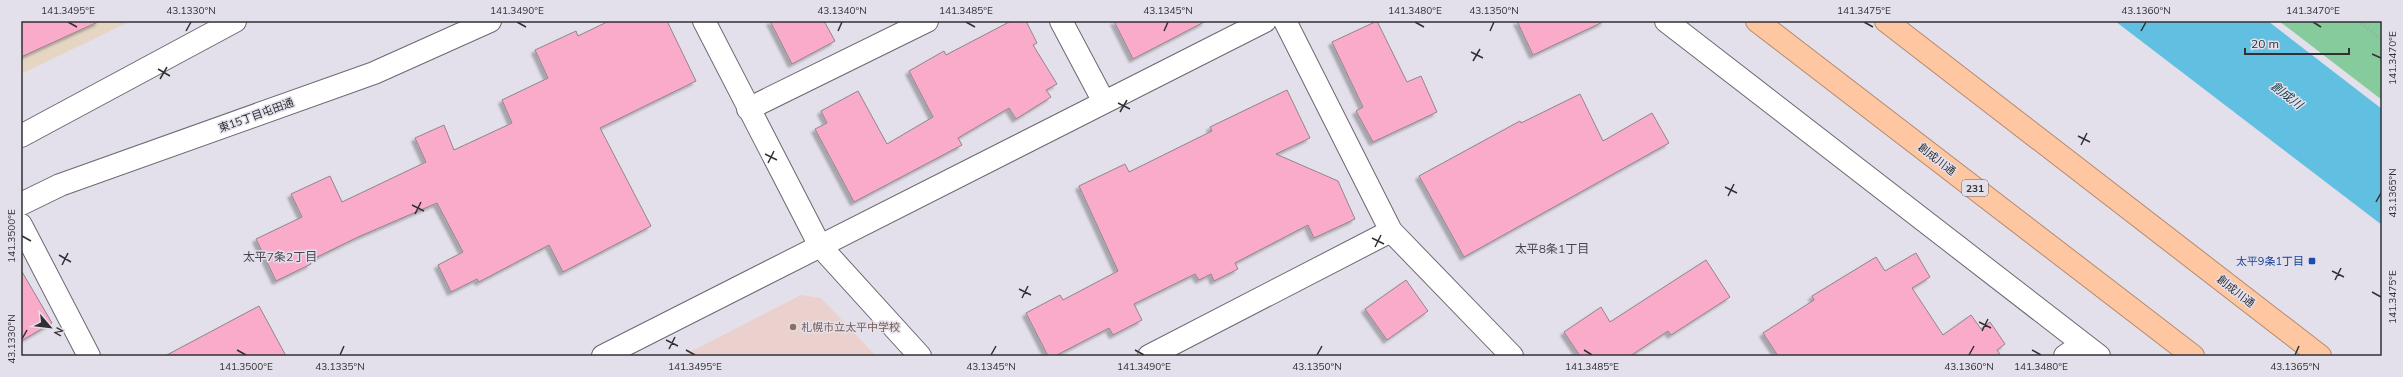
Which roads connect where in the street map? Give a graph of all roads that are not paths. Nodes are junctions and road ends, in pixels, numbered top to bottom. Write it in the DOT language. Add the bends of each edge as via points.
graph roads {
  1 [pos="235,21"];
  2 [pos="490,21"];
  3 [pos="704,21"];
  4 [pos="927,21"];
  5 [pos="1061,21"];
  6 [pos="1265,21"];
  7 [pos="1285,21"];
  8 [pos="1666,21"];
  9 [pos="1757,21"];
  10 [pos="1886,21"];
  11 [pos="1104,102"];
  12 [pos="748,109"];
  13 [pos="21,136"];
  14 [pos="21,204"];
  15 [pos="21,225"];
  16 [pos="1391,231"];
  17 [pos="820,246"];
  18 [pos="2091,350"];
  19 [pos="89,356"];
  20 [pos="603,356"];
  21 [pos="920,356"];
  22 [pos="1149,356"];
  23 [pos="1512,356"];
  24 [pos="2065,356"];
  25 [pos="2193,356"];
  26 [pos="2320,356"];
  1 -- 13 [label="street"];
  2 -- 14 [label="street, 東15丁目屯田通" via="374,73 60,185"];
  3 -- 12 [label="street"];
  4 -- 12 [label="street"];
  5 -- 11 [label="street"];
  6 -- 11 [label="street"];
  7 -- 16 [label="street"];
  8 -- 18 [label="street"];
  9 -- 25 [label="highway, 創成川通 / 231"];
  10 -- 26 [label="highway, 創成川通"];
  11 -- 17 [label="street"];
  12 -- 17 [label="street"];
  15 -- 19 [label="street"];
  16 -- 22 [label="street"];
  16 -- 23 [label="street"];
  17 -- 20 [label="street"];
  17 -- 21 [label="street"];
  18 -- 24 [label="street"];
}
